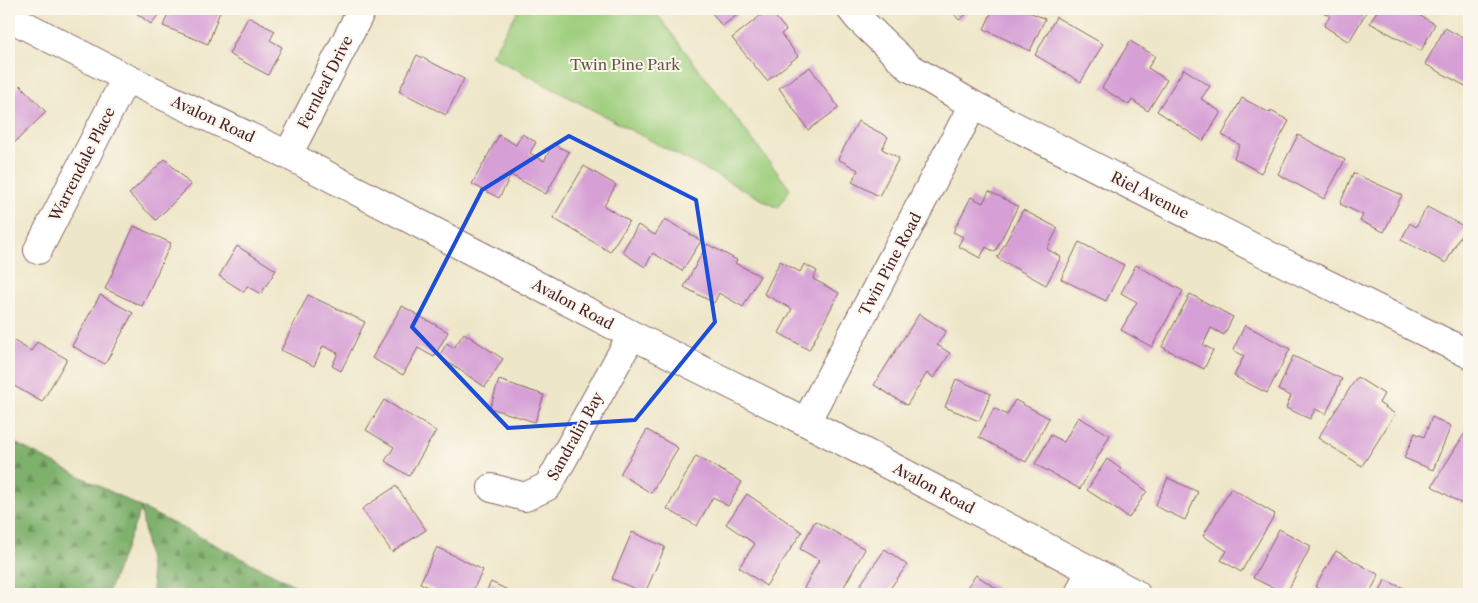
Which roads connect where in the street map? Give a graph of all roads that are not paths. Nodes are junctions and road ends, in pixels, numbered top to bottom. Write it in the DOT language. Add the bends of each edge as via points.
graph roads {
  1 [pos="362,9"];
  2 [pos="851,9"];
  3 [pos="9,17"];
  4 [pos="126,78"];
  5 [pos="973,105"];
  6 [pos="288,155"];
  7 [pos="38,250"];
  8 [pos="632,335"];
  9 [pos="1469,354"];
  10 [pos="806,422"];
  11 [pos="492,488"];
  12 [pos="1084,582"];
  13 [pos="1136,594"];
  1 -- 6 [label="street, Fernleaf Drive"];
  2 -- 5 [label="street, Riel Avenue" via="909,67"];
  3 -- 4 [label="street, Avalon Road"];
  4 -- 6 [label="street, Avalon Road"];
  4 -- 7 [label="street, Warrendale Place"];
  5 -- 9 [label="street, Riel Avenue"];
  5 -- 10 [label="street, Twin Pine Road"];
  6 -- 8 [label="street, Avalon Road"];
  8 -- 10 [label="street, Avalon Road"];
  8 -- 11 [label="street, Sandralin Bay" via="548,486 525,497"];
  10 -- 12 [label="street, Avalon Road"];
  12 -- 13 [label="street, Avalon Road"];
}
